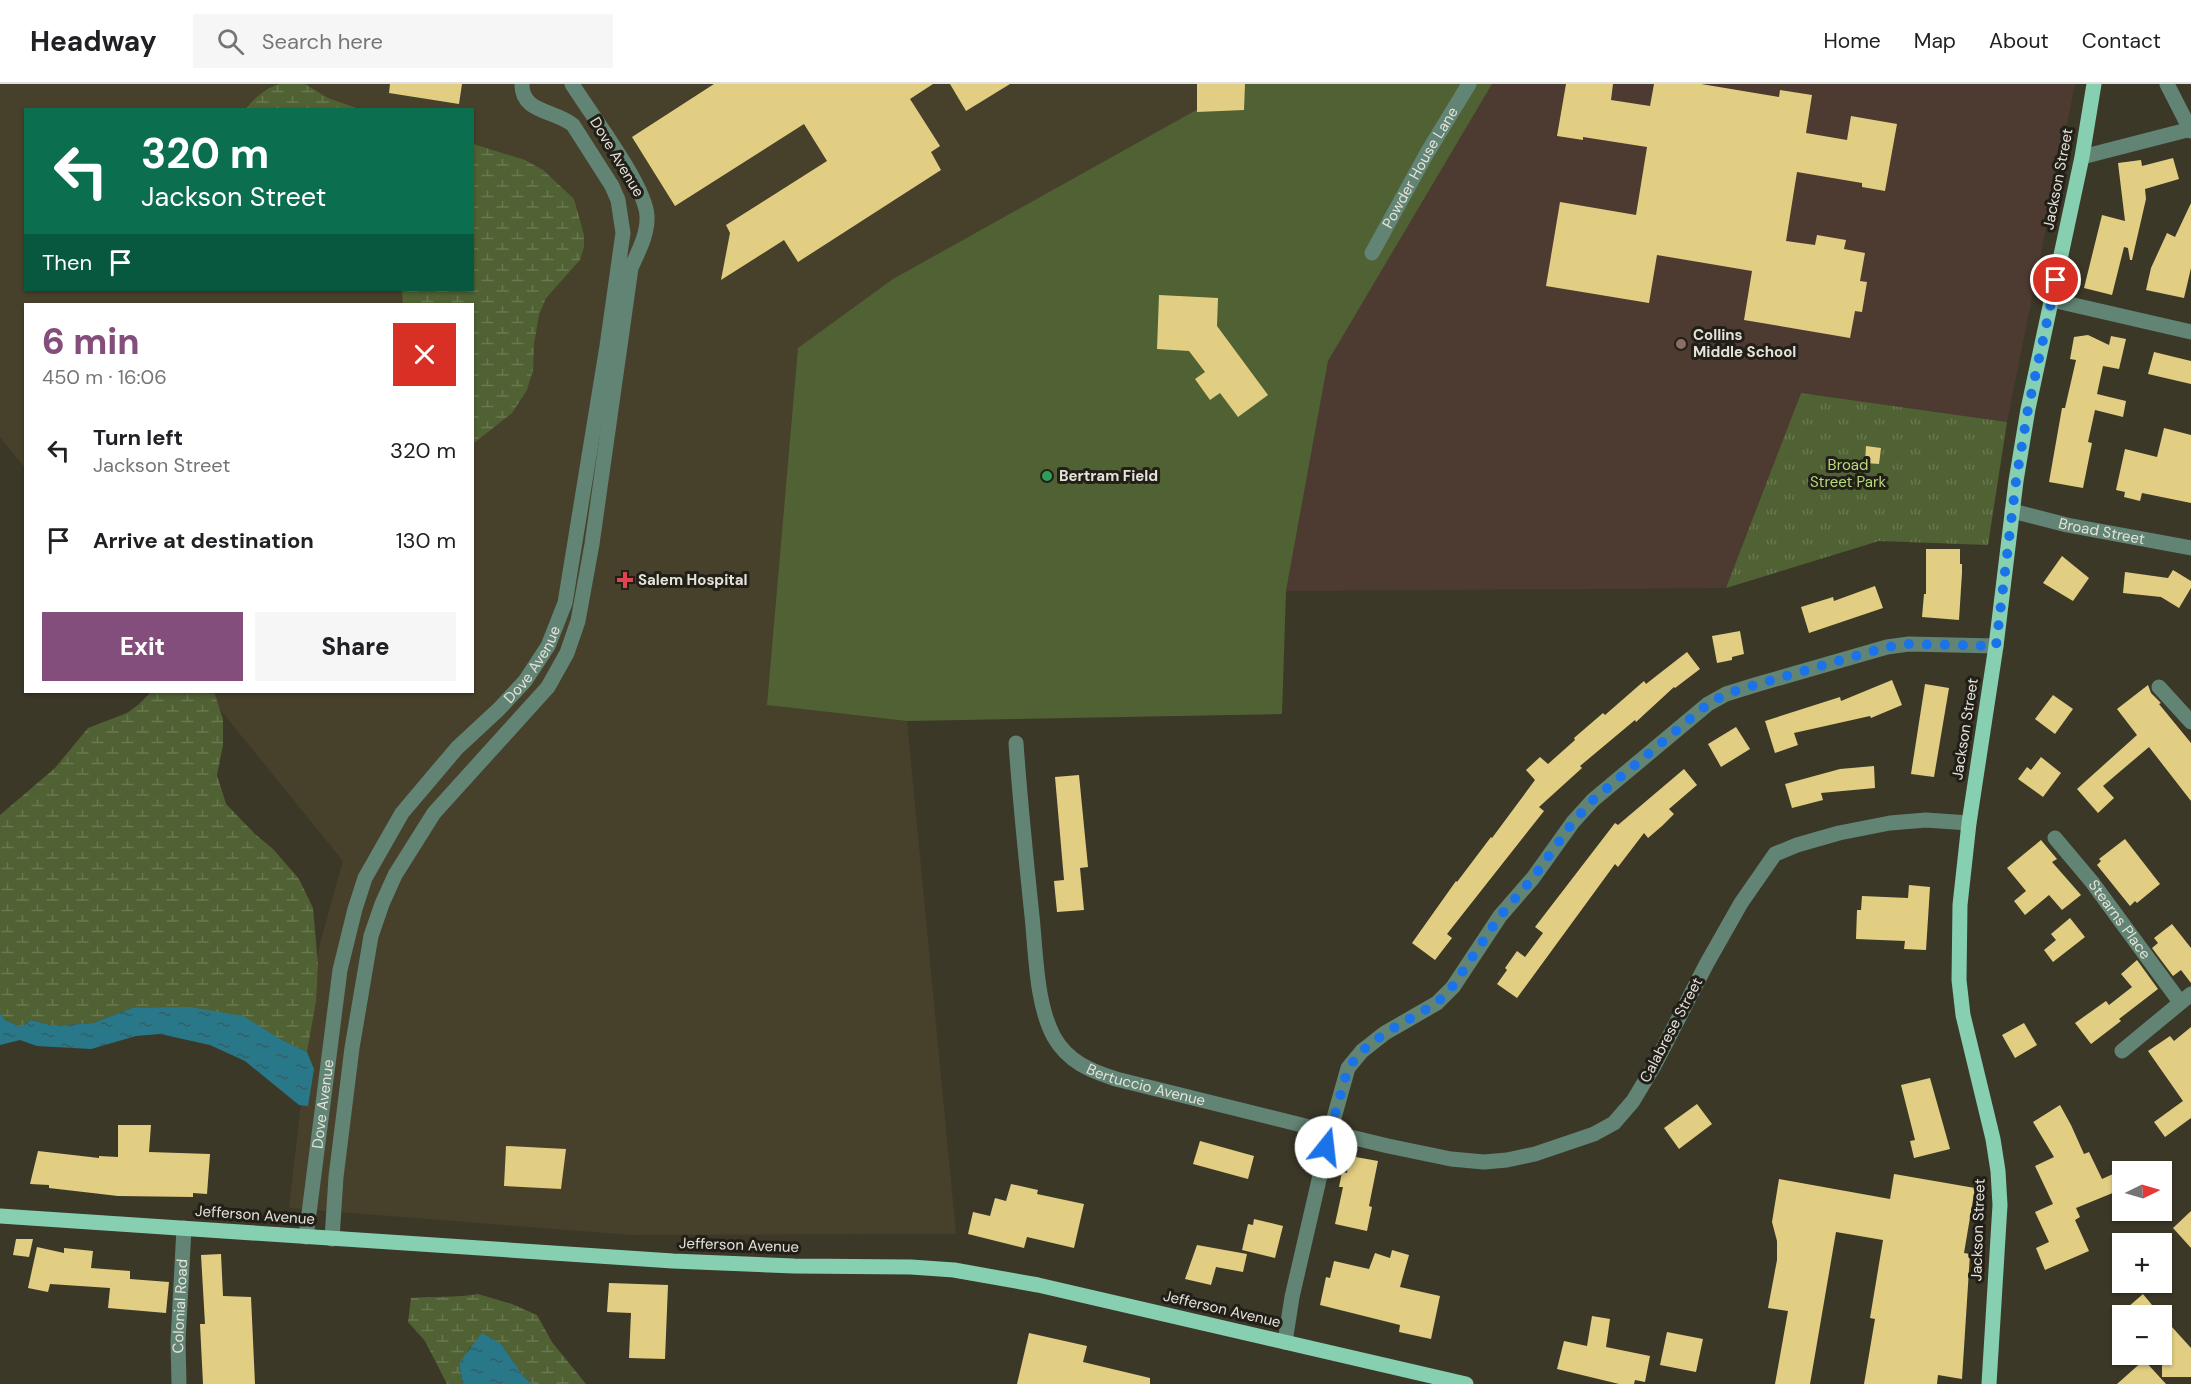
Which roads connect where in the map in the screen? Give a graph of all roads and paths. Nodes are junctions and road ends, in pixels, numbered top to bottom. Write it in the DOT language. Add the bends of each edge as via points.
graph roads {
  1 [pos="522,84"];
  2 [pos="572,84"];
  3 [pos="1469,84"];
  4 [pos="2094,84"];
  5 [pos="2167,84"];
  6 [pos="2191,130"];
  7 [pos="2082,157"];
  8 [pos="1372,253"];
  9 [pos="2052,300"];
  10 [pos="2191,332"];
  11 [pos="2012,511"];
  12 [pos="2191,548"];
  13 [pos="1996,646"];
  14 [pos="2159,687"];
  15 [pos="2191,722"];
  16 [pos="1016,743"];
  17 [pos="1969,823"];
  18 [pos="2055,838"];
  19 [pos="2186,998"];
  20 [pos="2122,1052"];
  21 [pos="1330,1132"];
  22 [pos="0,1216"];
  23 [pos="184,1228"];
  24 [pos="306,1237"];
  25 [pos="332,1239"];
  26 [pos="1285,1342"];
  27 [pos="179,1384"];
  28 [pos="1466,1384"];
  29 [pos="1989,1384"];
  1 -- 24 [label="street, Dove Avenue" via="529,104 573,125 612,186 623,225 566,603 548,646 525,681 457,748 402,813 365,878 340,970"];
  2 -- 25 [label="street, Dove Avenue" via="640,191 647,214 647,228 631,268 578,621 567,653 548,687 434,813 395,875 382,904 371,936 352,1048"];
  3 -- 8 [label="street, Powder House Lane"];
  4 -- 7 [label="main road, Jackson Street"];
  5 -- 6 [label="street"];
  6 -- 7 [label="street"];
  7 -- 9 [label="main road, Jackson Street"];
  9 -- 10 [label="street"];
  9 -- 11 [label="main road, Jackson Street" via="2028,409"];
  11 -- 12 [label="street, Broad Street"];
  11 -- 13 [label="main road, Jackson Street"];
  13 -- 17 [label="main road, Jackson Street"];
  13 -- 21 [label="street" via="1887,647 1726,694 1708,704 1593,800 1573,822 1437,1003 1362,1051 1348,1068"];
  14 -- 15 [label="street"];
  16 -- 21 [label="street, Bertuccio Avenue" via="1038,976 1054,1037 1068,1056 1089,1071 1116,1079"];
  17 -- 21 [label="street, Calabrese Street" via="1890,823 1839,833 1775,854 1741,903 1633,1101 1614,1123 1594,1134 1535,1154 1484,1162 1451,1159"];
  17 -- 29 [label="main road, Jackson Street" via="1960,904 1959,980 1963,1015 1994,1139 2000,1205"];
  18 -- 19 [label="street, Stearns Place"];
  19 -- 20 [label="street"];
  21 -- 26 [label="street"];
  22 -- 23 [label="main road, Jefferson Avenue"];
  23 -- 24 [label="main road, Jefferson Avenue"];
  23 -- 27 [label="street, Colonial Road"];
  24 -- 25 [label="main road, Jefferson Avenue"];
  25 -- 26 [label="main road, Jefferson Avenue" via="674,1261 954,1270 1038,1285"];
  26 -- 28 [label="main road, Jefferson Avenue"];
}
